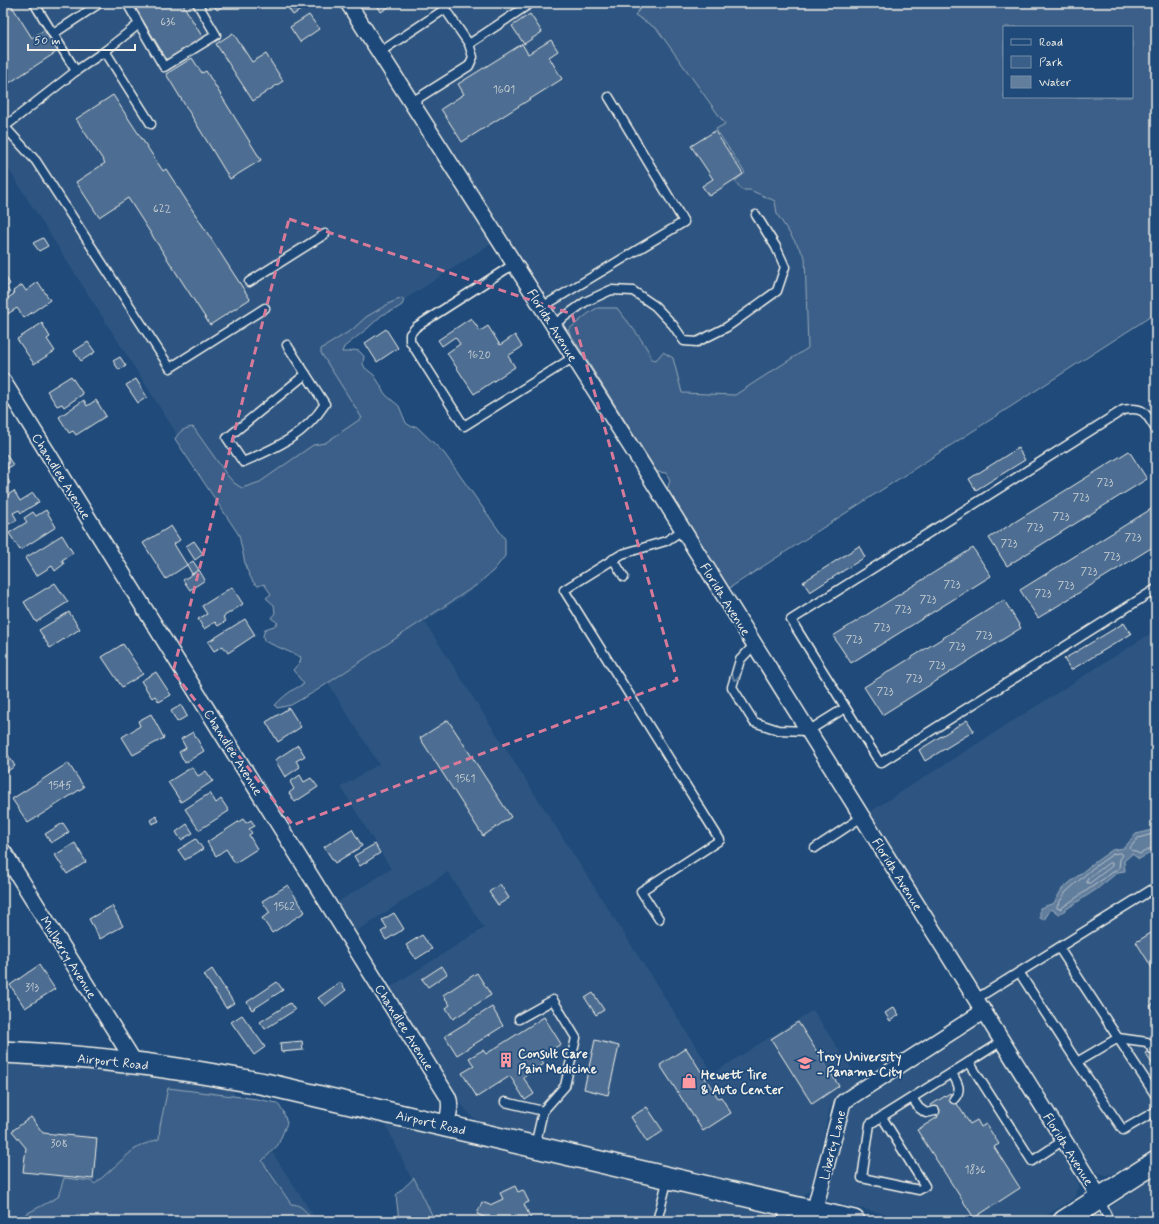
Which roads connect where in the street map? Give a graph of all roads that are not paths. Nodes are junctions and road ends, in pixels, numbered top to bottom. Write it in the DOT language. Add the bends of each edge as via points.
graph roads {
  1 [pos="34,3"];
  2 [pos="100,3"];
  3 [pos="127,3"];
  4 [pos="197,3"];
  5 [pos="348,3"];
  6 [pos="531,3"];
  7 [pos="446,6"];
  8 [pos="138,24"];
  9 [pos="53,34"];
  10 [pos="469,44"];
  11 [pos="104,51"];
  12 [pos="380,52"];
  13 [pos="76,71"];
  14 [pos="609,97"];
  15 [pos="412,102"];
  16 [pos="151,124"];
  17 [pos="3,126"];
  18 [pos="756,215"];
  19 [pos="325,234"];
  20 [pos="514,264"];
  21 [pos="249,282"];
  22 [pos="542,307"];
  23 [pos="265,308"];
  24 [pos="553,325"];
  25 [pos="286,345"];
  26 [pos="574,357"];
  27 [pos="306,374"];
  28 [pos="3,381"];
  29 [pos="1156,430"];
  30 [pos="683,530"];
  31 [pos="613,559"];
  32 [pos="624,577"];
  33 [pos="1156,589"];
  34 [pos="754,645"];
  35 [pos="845,708"];
  36 [pos="808,731"];
  37 [pos="862,817"];
  38 [pos="815,848"];
  39 [pos="3,852"];
  40 [pos="1156,887"];
  41 [pos="659,918"];
  42 [pos="1059,948"];
  43 [pos="1019,972"];
  44 [pos="980,1005"];
  45 [pos="519,1019"];
  46 [pos="1118,1038"];
  47 [pos="1002,1041"];
  48 [pos="1152,1049"];
  49 [pos="3,1052"];
  50 [pos="969,1062"];
  51 [pos="1077,1062"];
  52 [pos="135,1063"];
  53 [pos="952,1073"];
  54 [pos="1156,1096"];
  55 [pos="912,1098"];
  56 [pos="954,1099"];
  57 [pos="505,1102"];
  58 [pos="543,1111"];
  59 [pos="1156,1111"];
  60 [pos="935,1112"];
  61 [pos="882,1117"];
  62 [pos="446,1126"];
  63 [pos="1064,1140"];
  64 [pos="534,1146"];
  65 [pos="1156,1162"];
  66 [pos="668,1178"];
  67 [pos="1100,1198"];
  68 [pos="814,1212"];
  69 [pos="784,1213"];
  70 [pos="656,1221"];
  71 [pos="854,1221"];
  72 [pos="1064,1221"];
  73 [pos="1109,1221"];
  1 -- 9 [label="lane"];
  2 -- 9 [label="lane"];
  3 -- 8 [label="lane"];
  4 -- 8 [label="lane" via="216,34 164,67"];
  5 -- 12 [label="street, Florida Avenue"];
  6 -- 10 [label="lane"];
  7 -- 10 [label="lane"];
  7 -- 12 [label="lane"];
  8 -- 11 [label="lane"];
  9 -- 13 [label="lane"];
  10 -- 15 [label="lane" via="473,57 469,66"];
  11 -- 13 [label="lane"];
  11 -- 16 [label="lane"];
  12 -- 15 [label="street, Florida Avenue"];
  13 -- 17 [label="lane"];
  14 -- 22 [label="lane" via="684,222"];
  15 -- 20 [label="street, Florida Avenue"];
  17 -- 23 [label="lane" via="36,160 170,368"];
  18 -- 24 [label="lane" via="785,267 777,291 727,327 697,342 684,341 655,306 633,291 611,290 585,302"];
  19 -- 21 [label="lane"];
  20 -- 22 [label="street, Florida Avenue"];
  20 -- 26 [label="lane" via="416,327 410,334 410,341 425,366 464,426"];
  22 -- 24 [label="street, Florida Avenue"];
  24 -- 26 [label="street, Florida Avenue"];
  25 -- 27 [label="lane"];
  26 -- 30 [label="street, Florida Avenue"];
  27 -- 27 [label="lane" via="325,404 318,416 300,433 243,462 226,438"];
  28 -- 62 [label="street, Chandlee Avenue" via="448,1097 450,1106"];
  29 -- 35 [label="lane" via="1149,418 1140,410 1123,410 791,620"];
  30 -- 31 [label="lane" via="666,541 629,551"];
  30 -- 34 [label="street, Florida Avenue"];
  31 -- 32 [label="lane"];
  31 -- 41 [label="lane" via="564,590 720,840 641,891"];
  33 -- 35 [label="lane" via="880,763"];
  34 -- 36 [label="street, Florida Avenue"];
  34 -- 36 [label="lane, one-way" via="740,660 732,687 750,716 754,722 778,730"];
  35 -- 36 [label="lane"];
  36 -- 37 [label="street, Florida Avenue"];
  37 -- 38 [label="lane"];
  37 -- 44 [label="street, Florida Avenue"];
  39 -- 52 [label="street, Mulberry Avenue"];
  40 -- 42 [label="lane"];
  42 -- 43 [label="lane"];
  42 -- 46 [label="lane"];
  43 -- 44 [label="lane"];
  43 -- 51 [label="lane"];
  44 -- 47 [label="street, Florida Avenue"];
  44 -- 68 [label="street, Liberty Lane" via="843,1102"];
  45 -- 58 [label="lane" via="553,1000 576,1038 565,1086"];
  46 -- 48 [label="lane" via="1147,1042"];
  46 -- 51 [label="lane"];
  46 -- 54 [label="lane"];
  47 -- 50 [label="lane"];
  47 -- 63 [label="street, Florida Avenue"];
  49 -- 52 [label="main road, Airport Road"];
  50 -- 53 [label="lane"];
  50 -- 63 [label="lane" via="1032,1161"];
  51 -- 59 [label="lane" via="1123,1130"];
  52 -- 62 [label="main road, Airport Road" via="264,1084"];
  53 -- 55 [label="lane"];
  53 -- 56 [label="lane" via="959,1091"];
  55 -- 60 [label="lane" via="926,1113"];
  55 -- 61 [label="lane"];
  57 -- 58 [label="lane"];
  58 -- 64 [label="lane"];
  61 -- 61 [label="lane" via="870,1124 862,1178 919,1190 925,1186"];
  62 -- 64 [label="main road, Airport Road"];
  63 -- 67 [label="street, Florida Avenue"];
  64 -- 66 [label="main road, Airport Road"];
  65 -- 67 [label="main road"];
  66 -- 69 [label="main road, Airport Road"];
  66 -- 70 [label="lane"];
  67 -- 72 [label="main road"];
  67 -- 73 [label="lane"];
  68 -- 69 [label="main road, Airport Road"];
  68 -- 71 [label="main road, Airport Road"];
}
